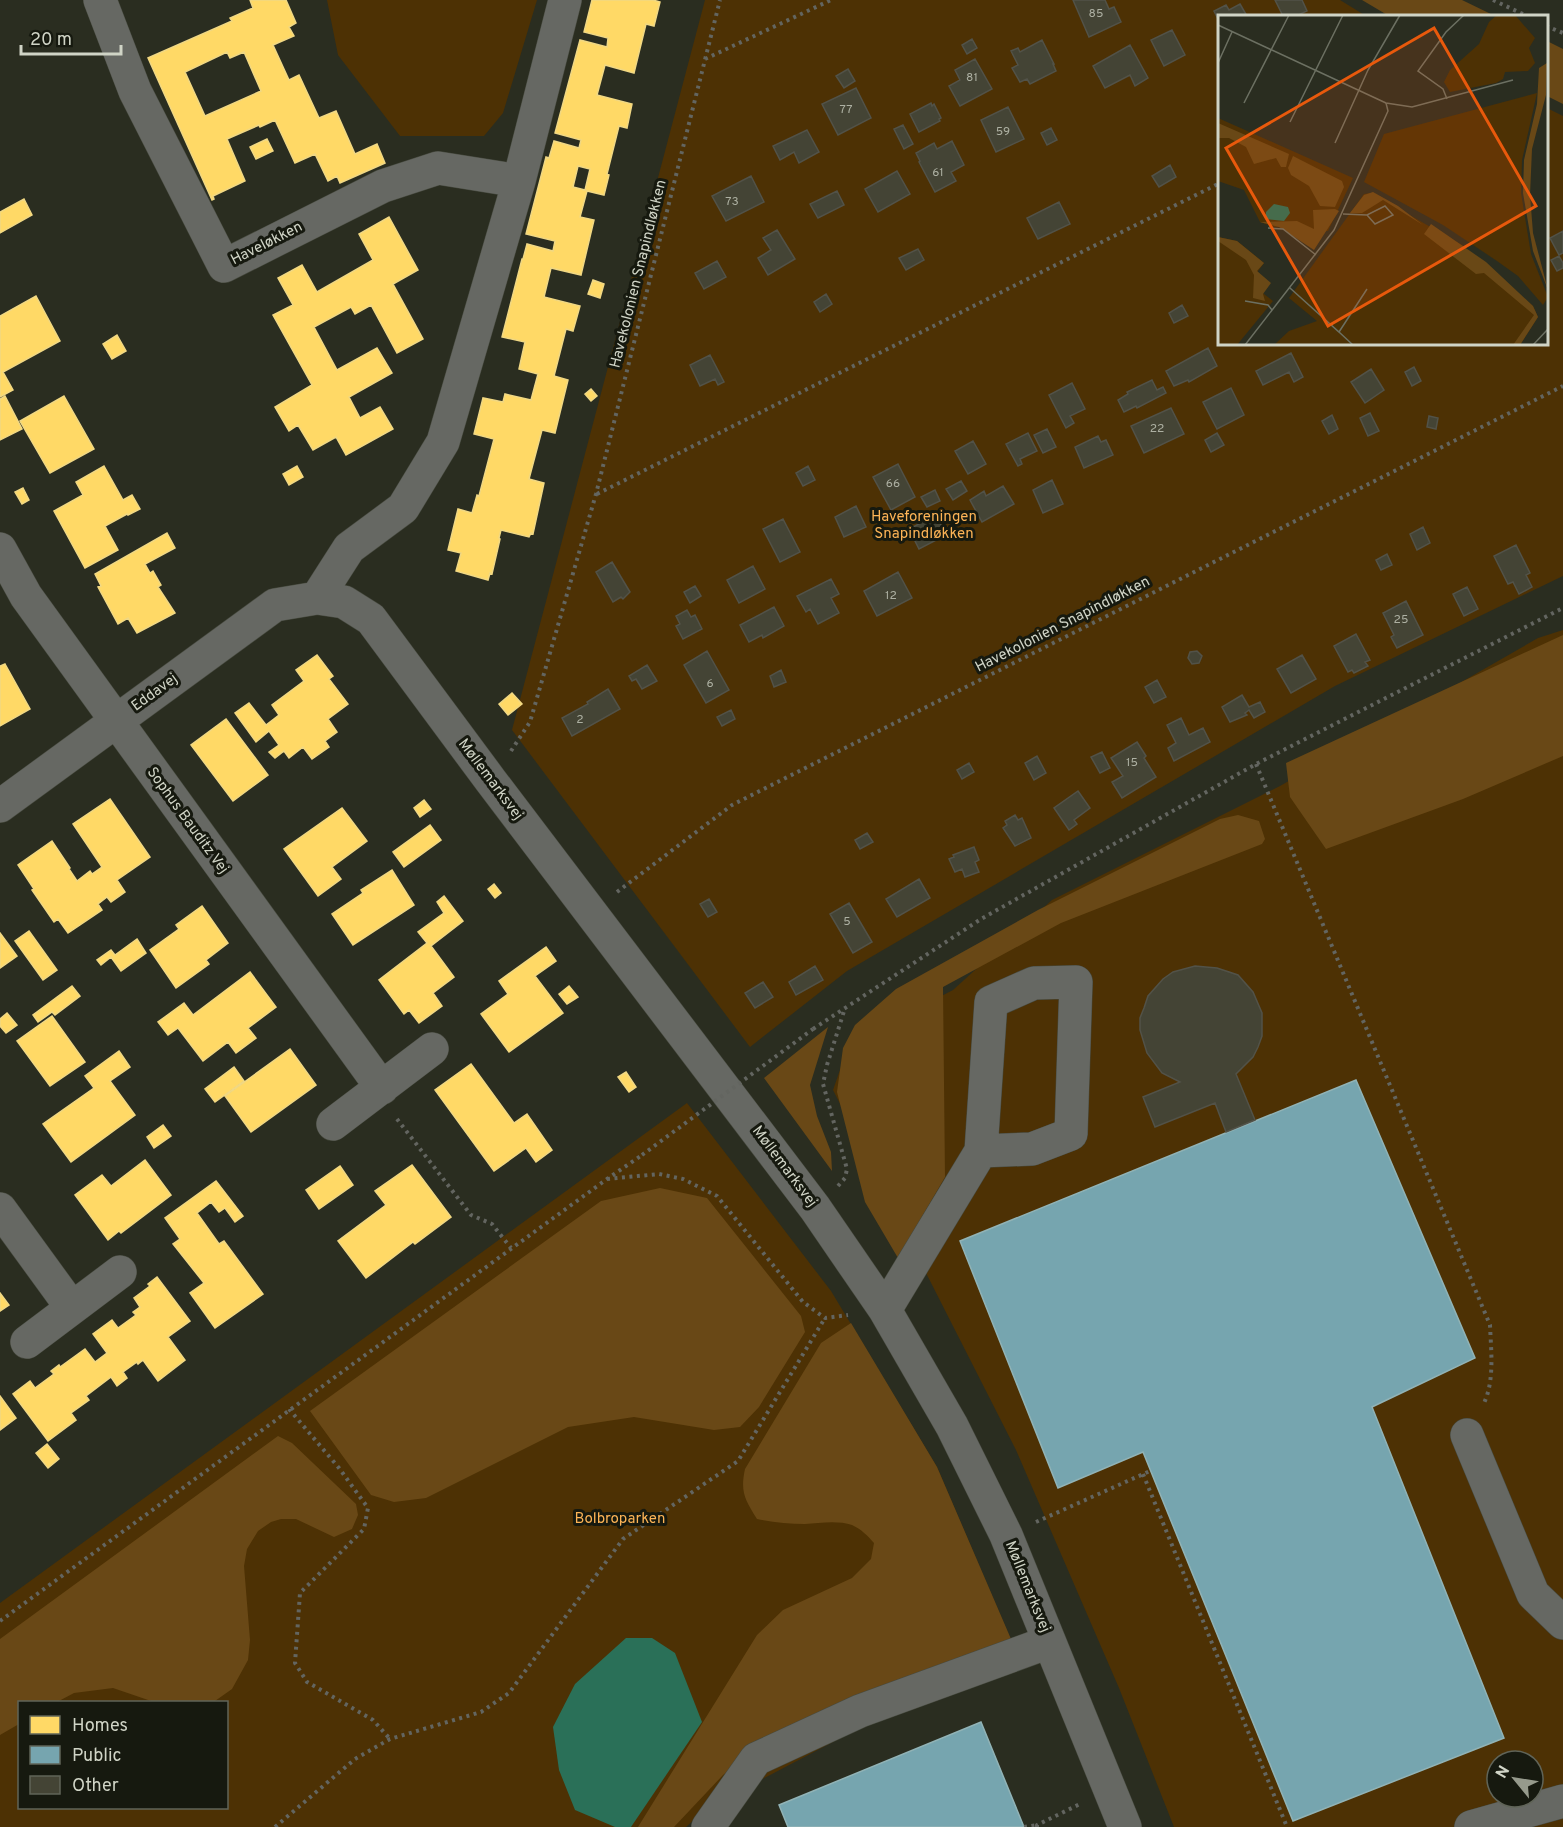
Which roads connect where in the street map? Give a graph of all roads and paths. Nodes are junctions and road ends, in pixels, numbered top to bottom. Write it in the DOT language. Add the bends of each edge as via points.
graph roads {
  1 [pos="100,0"];
  2 [pos="565,0"];
  3 [pos="720,0"];
  4 [pos="831,0"];
  5 [pos="1493,0"];
  6 [pos="1525,15"];
  7 [pos="1548,27"];
  8 [pos="1563,33"];
  9 [pos="704,59"];
  10 [pos="519,181"];
  11 [pos="1218,184"];
  12 [pos="1563,386"];
  13 [pos="597,494"];
  14 [pos="0,549"];
  15 [pos="317,598"];
  16 [pos="1563,608"];
  17 [pos="115,721"];
  18 [pos="1256,764"];
  19 [pos="491,782"];
  20 [pos="0,806"];
  21 [pos="590,912"];
  22 [pos="845,1007"];
  23 [pos="432,1049"];
  24 [pos="379,1090"];
  25 [pos="333,1124"];
  26 [pos="981,1151"];
  27 [pos="607,1179"];
  28 [pos="815,1208"];
  29 [pos="0,1209"];
  30 [pos="511,1248"];
  31 [pos="120,1272"];
  32 [pos="72,1308"];
  33 [pos="885,1310"];
  34 [pos="825,1318"];
  35 [pos="27,1342"];
  36 [pos="289,1409"];
  37 [pos="1467,1436"];
  38 [pos="1150,1471"];
  39 [pos="1143,1474"];
  40 [pos="1006,1535"];
  41 [pos="0,1621"];
  42 [pos="1563,1623"];
  43 [pos="1049,1642"];
  44 [pos="390,1739"];
  45 [pos="1110,1790"];
  46 [pos="1563,1801"];
  47 [pos="1037,1826"];
  48 [pos="275,1827"];
  49 [pos="708,1827"];
  50 [pos="1024,1827"];
  51 [pos="1125,1827"];
  52 [pos="1287,1827"];
  53 [pos="1471,1827"];
  1 -- 10 [label="street, Haveløkken" via="135,91 224,266 383,186 438,168"];
  2 -- 10 [label="street"];
  3 -- 9 [label="path, Havekolonien Snapindløkken"];
  4 -- 9 [label="path"];
  5 -- 6 [label="path"];
  7 -- 8 [label="path"];
  9 -- 13 [label="path, Havekolonien Snapindløkken"];
  10 -- 15 [label="street" via="443,442 403,508 349,548"];
  11 -- 13 [label="path"];
  12 -- 21 [label="path, Havekolonien Snapindløkken" via="732,805"];
  13 -- 19 [label="path, Havekolonien Snapindløkken" via="530,722"];
  14 -- 17 [label="street, Sophus Bauditz Vej" via="26,597"];
  15 -- 17 [label="street, Eddavej" via="275,605"];
  15 -- 19 [label="street, Møllemarksvej" via="344,602 371,619"];
  16 -- 18 [label="path"];
  17 -- 20 [label="street, Eddavej"];
  17 -- 24 [label="street, Sophus Bauditz Vej"];
  18 -- 22 [label="path" via="981,919"];
  18 -- 37 [label="path" via="1490,1325 1489,1394"];
  19 -- 21 [label="street, Møllemarksvej"];
  21 -- 28 [label="street, Møllemarksvej"];
  22 -- 27 [label="path, bridge"];
  22 -- 28 [label="path" via="823,1084 847,1169 845,1178"];
  23 -- 24 [label="street"];
  24 -- 25 [label="street"];
  24 -- 30 [label="path" via="471,1215 492,1224"];
  26 -- 26 [label="street" via="991,1002 1034,983 1076,982 1071,1134 1032,1149"];
  26 -- 33 [label="street"];
  27 -- 30 [label="path"];
  27 -- 34 [label="path" via="658,1174 683,1179 717,1196 803,1302"];
  28 -- 33 [label="street, Møllemarksvej"];
  29 -- 32 [label="street"];
  30 -- 36 [label="path"];
  31 -- 32 [label="street"];
  32 -- 35 [label="street"];
  33 -- 34 [label="path"];
  33 -- 40 [label="street, Møllemarksvej" via="952,1426"];
  34 -- 44 [label="path" via="738,1461 623,1539 509,1693 481,1712"];
  36 -- 41 [label="path"];
  36 -- 44 [label="path" via="368,1508 364,1529 300,1593 295,1663 308,1682 373,1720"];
  37 -- 42 [label="street" via="1533,1594"];
  38 -- 39 [label="path"];
  39 -- 40 [label="path"];
  39 -- 52 [label="path"];
  40 -- 43 [label="street, Møllemarksvej"];
  43 -- 45 [label="street, Møllemarksvej"];
  43 -- 49 [label="street" via="860,1711 756,1759"];
  44 -- 48 [label="path" via="356,1759"];
  45 -- 47 [label="path"];
  45 -- 51 [label="street, Møllemarksvej"];
  46 -- 53 [label="street"];
  47 -- 50 [label="path"];
}
